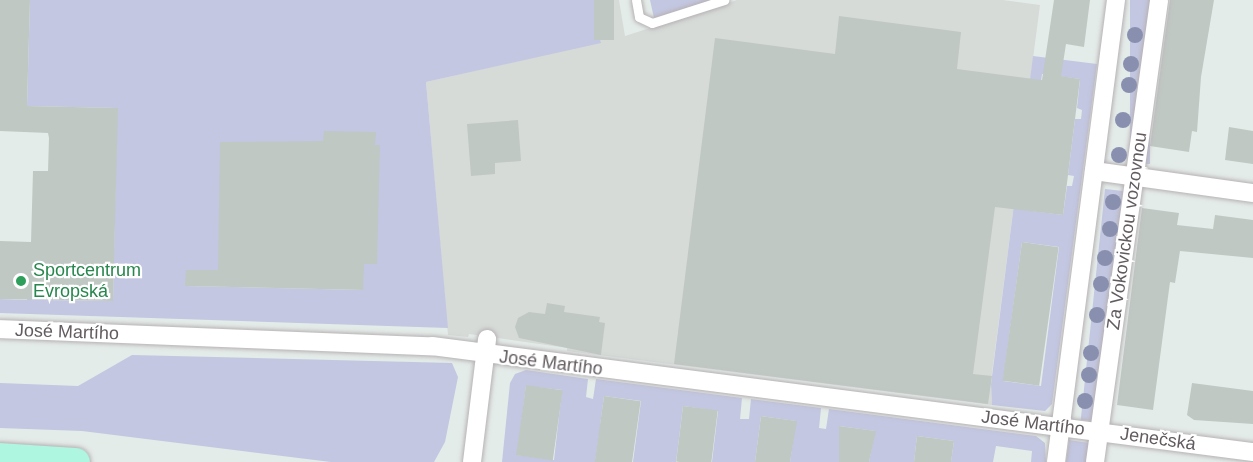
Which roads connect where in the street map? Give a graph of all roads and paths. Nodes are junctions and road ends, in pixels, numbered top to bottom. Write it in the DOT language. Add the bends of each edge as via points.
graph roads {
  1 [pos="636,0"];
  2 [pos="724,0"];
  3 [pos="1116,0"];
  4 [pos="1159,0"];
  5 [pos="1094,171"];
  6 [pos="1135,177"];
  7 [pos="1253,193"];
  8 [pos="0,329"];
  9 [pos="486,347"];
  10 [pos="1061,426"];
  11 [pos="1100,431"];
  12 [pos="1253,452"];
  13 [pos="0,457"];
  14 [pos="76,462"];
  15 [pos="472,462"];
  16 [pos="1056,462"];
  17 [pos="1095,462"];
  1 -- 2 [label="lane" via="639,17 652,23"];
  3 -- 5 [label="street"];
  4 -- 6 [label="street, Za Vokovickou vozovnou"];
  5 -- 6 [label="street"];
  5 -- 10 [label="street"];
  6 -- 7 [label="street"];
  6 -- 11 [label="street, Za Vokovickou vozovnou"];
  8 -- 9 [label="street, José Martího"];
  9 -- 10 [label="street, José Martího"];
  9 -- 15 [label="street"];
  10 -- 11 [label="street, José Martího"];
  10 -- 16 [label="street"];
  11 -- 12 [label="street, Jenečská"];
  11 -- 17 [label="street, Za Vokovickou vozovnou"];
  13 -- 14 [label="main road"];
}
